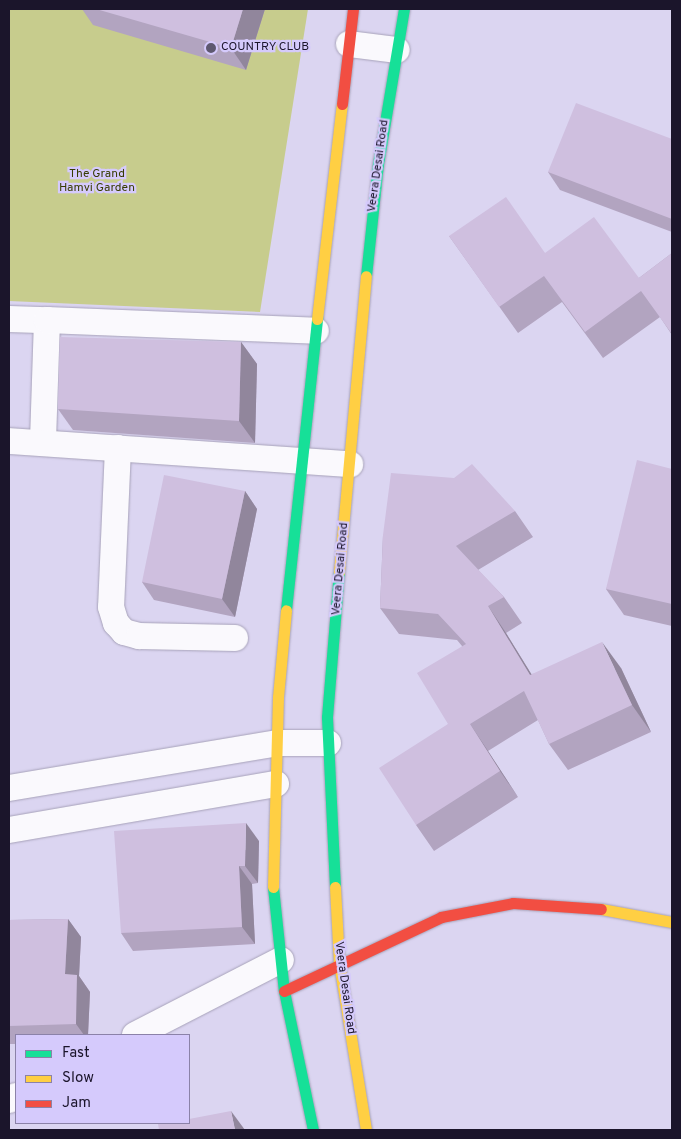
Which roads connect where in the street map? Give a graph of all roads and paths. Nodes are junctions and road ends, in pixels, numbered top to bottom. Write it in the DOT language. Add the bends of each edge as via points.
graph roads {
  1 [pos="353,9"];
  2 [pos="404,9"];
  3 [pos="349,44"];
  4 [pos="397,50"];
  5 [pos="9,319"];
  6 [pos="47,320"];
  7 [pos="316,331"];
  8 [pos="9,441"];
  9 [pos="43,442"];
  10 [pos="118,448"];
  11 [pos="300,460"];
  12 [pos="350,464"];
  13 [pos="235,638"];
  14 [pos="277,743"];
  15 [pos="328,743"];
  16 [pos="276,784"];
  17 [pos="9,788"];
  18 [pos="9,830"];
  19 [pos="672,922"];
  20 [pos="281,960"];
  21 [pos="338,963"];
  22 [pos="284,991"];
  23 [pos="136,1034"];
  24 [pos="313,1130"];
  25 [pos="366,1130"];
  1 -- 3 [label="street"];
  2 -- 4 [label="street, Veera Desai Road"];
  3 -- 4 [label="street"];
  3 -- 7 [label="street"];
  4 -- 12 [label="street, Veera Desai Road" via="378,164 354,393"];
  5 -- 6 [label="street"];
  6 -- 7 [label="street"];
  6 -- 9 [label="street"];
  7 -- 11 [label="street"];
  8 -- 9 [label="street"];
  9 -- 10 [label="street"];
  10 -- 11 [label="street"];
  10 -- 13 [label="street" via="111,607 116,623 124,632 140,636"];
  11 -- 12 [label="street"];
  11 -- 14 [label="street" via="278,698"];
  12 -- 15 [label="street, Veera Desai Road" via="327,717"];
  14 -- 15 [label="street"];
  14 -- 16 [label="street"];
  14 -- 17 [label="street"];
  15 -- 21 [label="street, Veera Desai Road"];
  16 -- 18 [label="street"];
  16 -- 20 [label="street" via="273,891"];
  19 -- 21 [label="street" via="590,907 513,902 441,917"];
  20 -- 22 [label="street"];
  20 -- 23 [label="street"];
  21 -- 22 [label="street"];
  21 -- 25 [label="street, Veera Desai Road"];
  22 -- 24 [label="street"];
}
